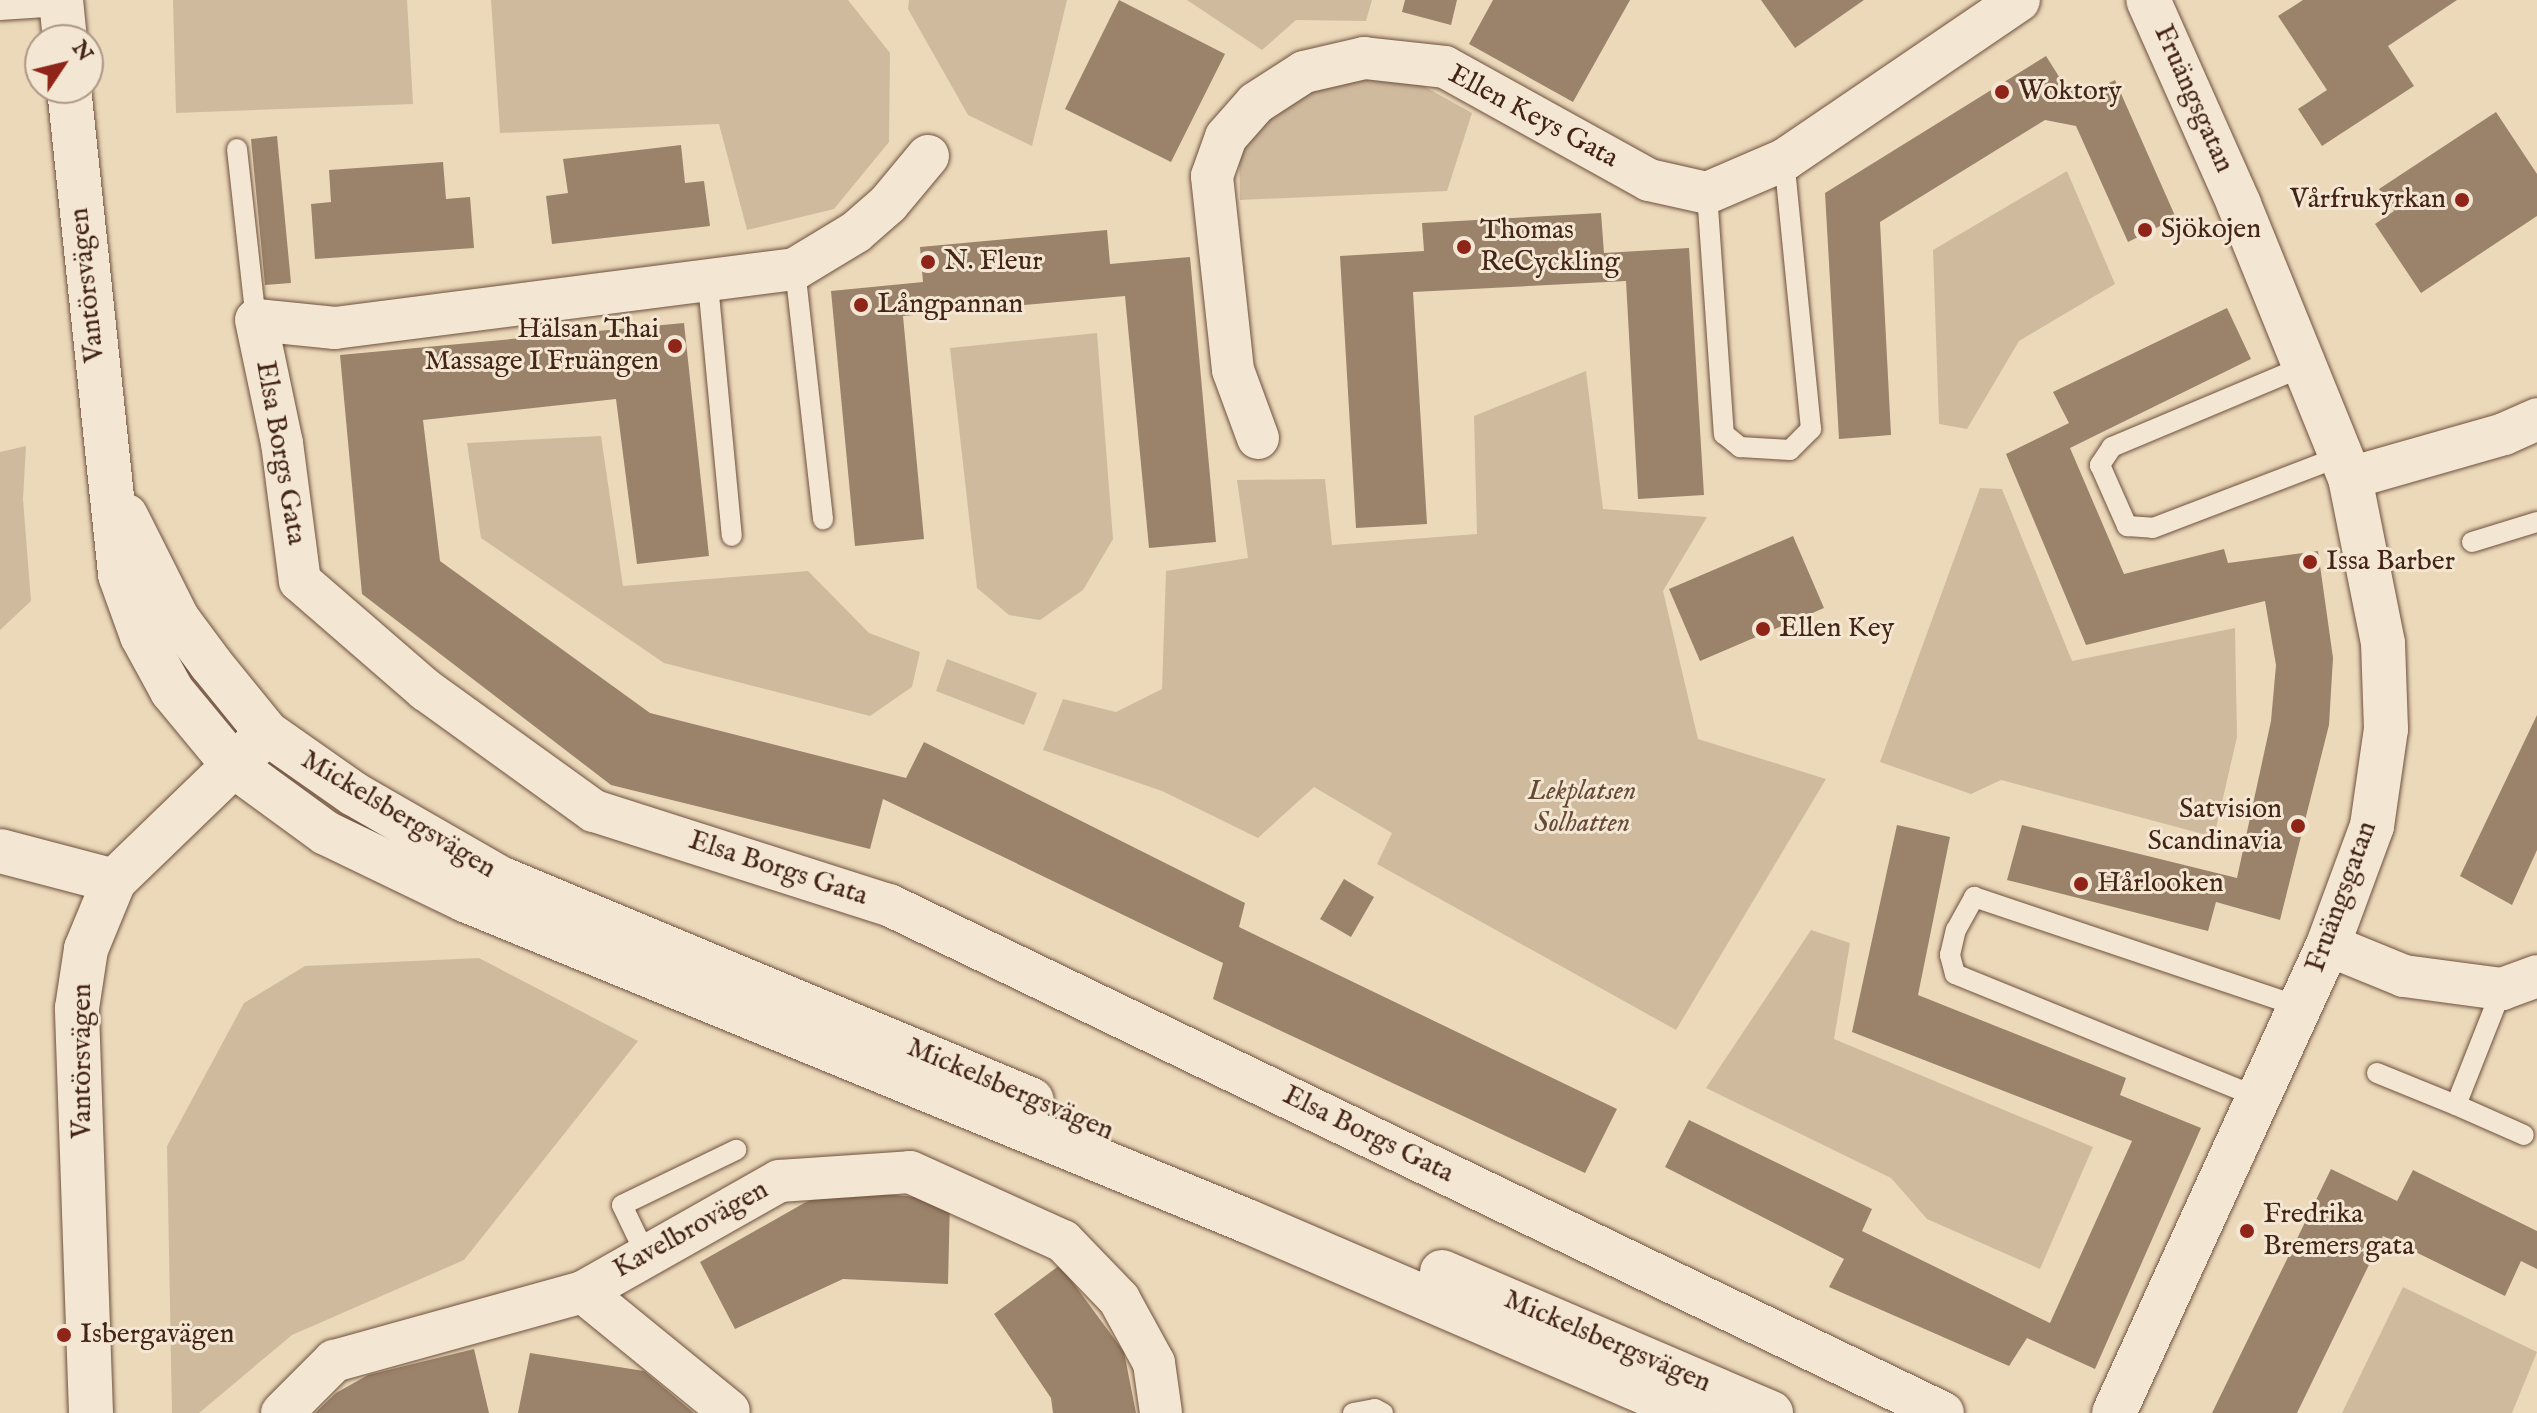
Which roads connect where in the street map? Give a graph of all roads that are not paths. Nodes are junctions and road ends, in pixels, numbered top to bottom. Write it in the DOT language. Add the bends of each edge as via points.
graph roads {
  1 [pos="2019,0"];
  2 [pos="2148,0"];
  3 [pos="0,10"];
  4 [pos="62,15"];
  5 [pos="71,104"];
  6 [pos="237,149"];
  7 [pos="928,156"];
  8 [pos="1784,160"];
  9 [pos="1707,193"];
  10 [pos="795,269"];
  11 [pos="708,284"];
  12 [pos="256,320"];
  13 [pos="2307,365"];
  14 [pos="2537,419"];
  15 [pos="1258,438"];
  16 [pos="2346,467"];
  17 [pos="110,481"];
  18 [pos="823,519"];
  19 [pos="2537,522"];
  20 [pos="732,536"];
  21 [pos="2472,542"];
  22 [pos="267,733"];
  23 [pos="234,766"];
  24 [pos="0,851"];
  25 [pos="114,881"];
  26 [pos="2328,945"];
  27 [pos="2520,983"];
  28 [pos="2300,1007"];
  29 [pos="2377,1073"];
  30 [pos="2255,1096"];
  31 [pos="2456,1105"];
  32 [pos="2524,1135"];
  33 [pos="736,1150"];
  34 [pos="645,1253"];
  35 [pos="583,1292"];
  36 [pos="729,1411"];
  37 [pos="1763,1411"];
  38 [pos="91,1413"];
  39 [pos="282,1413"];
  40 [pos="1161,1413"];
  41 [pos="1353,1413"];
  42 [pos="1383,1413"];
  43 [pos="1693,1413"];
  44 [pos="1943,1413"];
  45 [pos="2114,1413"];
  1 -- 8 [label="street"];
  2 -- 13 [label="street, Fruängsgatan"];
  3 -- 4 [label="lane"];
  5 -- 17 [label="street, Vantörsvägen"];
  6 -- 12 [label="lane"];
  7 -- 10 [label="street, Elsa Borgs Gata" via="856,232"];
  8 -- 9 [label="street"];
  8 -- 9 [label="lane" via="1811,429 1790,450 1740,447 1724,434"];
  9 -- 15 [label="street, Ellen Keys Gata" via="1649,180 1445,67 1403,58 1364,58 1304,72 1256,103 1226,137 1212,176 1233,370"];
  10 -- 11 [label="street, Elsa Borgs Gata"];
  10 -- 18 [label="lane"];
  11 -- 12 [label="street, Elsa Borgs Gata" via="335,328"];
  11 -- 20 [label="lane"];
  12 -- 44 [label="street, Elsa Borgs Gata" via="282,443 300,581 426,690 594,811 889,905"];
  13 -- 16 [label="street, Fruängsgatan"];
  13 -- 16 [label="lane" via="2112,447 2100,465 2127,526 2153,528"];
  14 -- 16 [label="street" via="2504,434"];
  16 -- 26 [label="street, Fruängsgatan" via="2383,643 2386,729 2372,826"];
  17 -- 22 [label="street, Vantörsvägen" via="177,618"];
  17 -- 23 [label="street, Vantörsvägen" via="120,575 142,636 172,691"];
  19 -- 21 [label="lane"];
  22 -- 23 [label="street, Vantörsvägen"];
  22 -- 37 [label="street, Mickelsbergsvägen" via="354,794 500,878"];
  23 -- 25 [label="street, Vantörsvägen"];
  23 -- 43 [label="street, Mickelsbergsvägen" via="326,833 465,900 1247,1221"];
  24 -- 25 [label="street"];
  25 -- 38 [label="street, Vantörsvägen" via="86,949 77,1008"];
  26 -- 27 [label="street" via="2404,976"];
  26 -- 28 [label="street, Fruängsgatan"];
  27 -- 31 [label="lane"];
  28 -- 30 [label="street, Fruängsgatan"];
  28 -- 30 [label="lane" via="1974,897 1956,930 1950,955 1955,974"];
  29 -- 31 [label="lane"];
  30 -- 45 [label="street, Fruängsgatan"];
  31 -- 32 [label="lane"];
  33 -- 34 [label="lane" via="622,1205"];
  34 -- 35 [label="street, Kavelbrovägen"];
  34 -- 40 [label="street, Kavelbrovägen" via="779,1181 910,1172 1063,1241 1119,1299 1154,1363"];
  35 -- 36 [label="street, Kavelbrovägen"];
  35 -- 39 [label="street, Kavelbrovägen" via="334,1361"];
  41 -- 42 [label="lane"];
}
